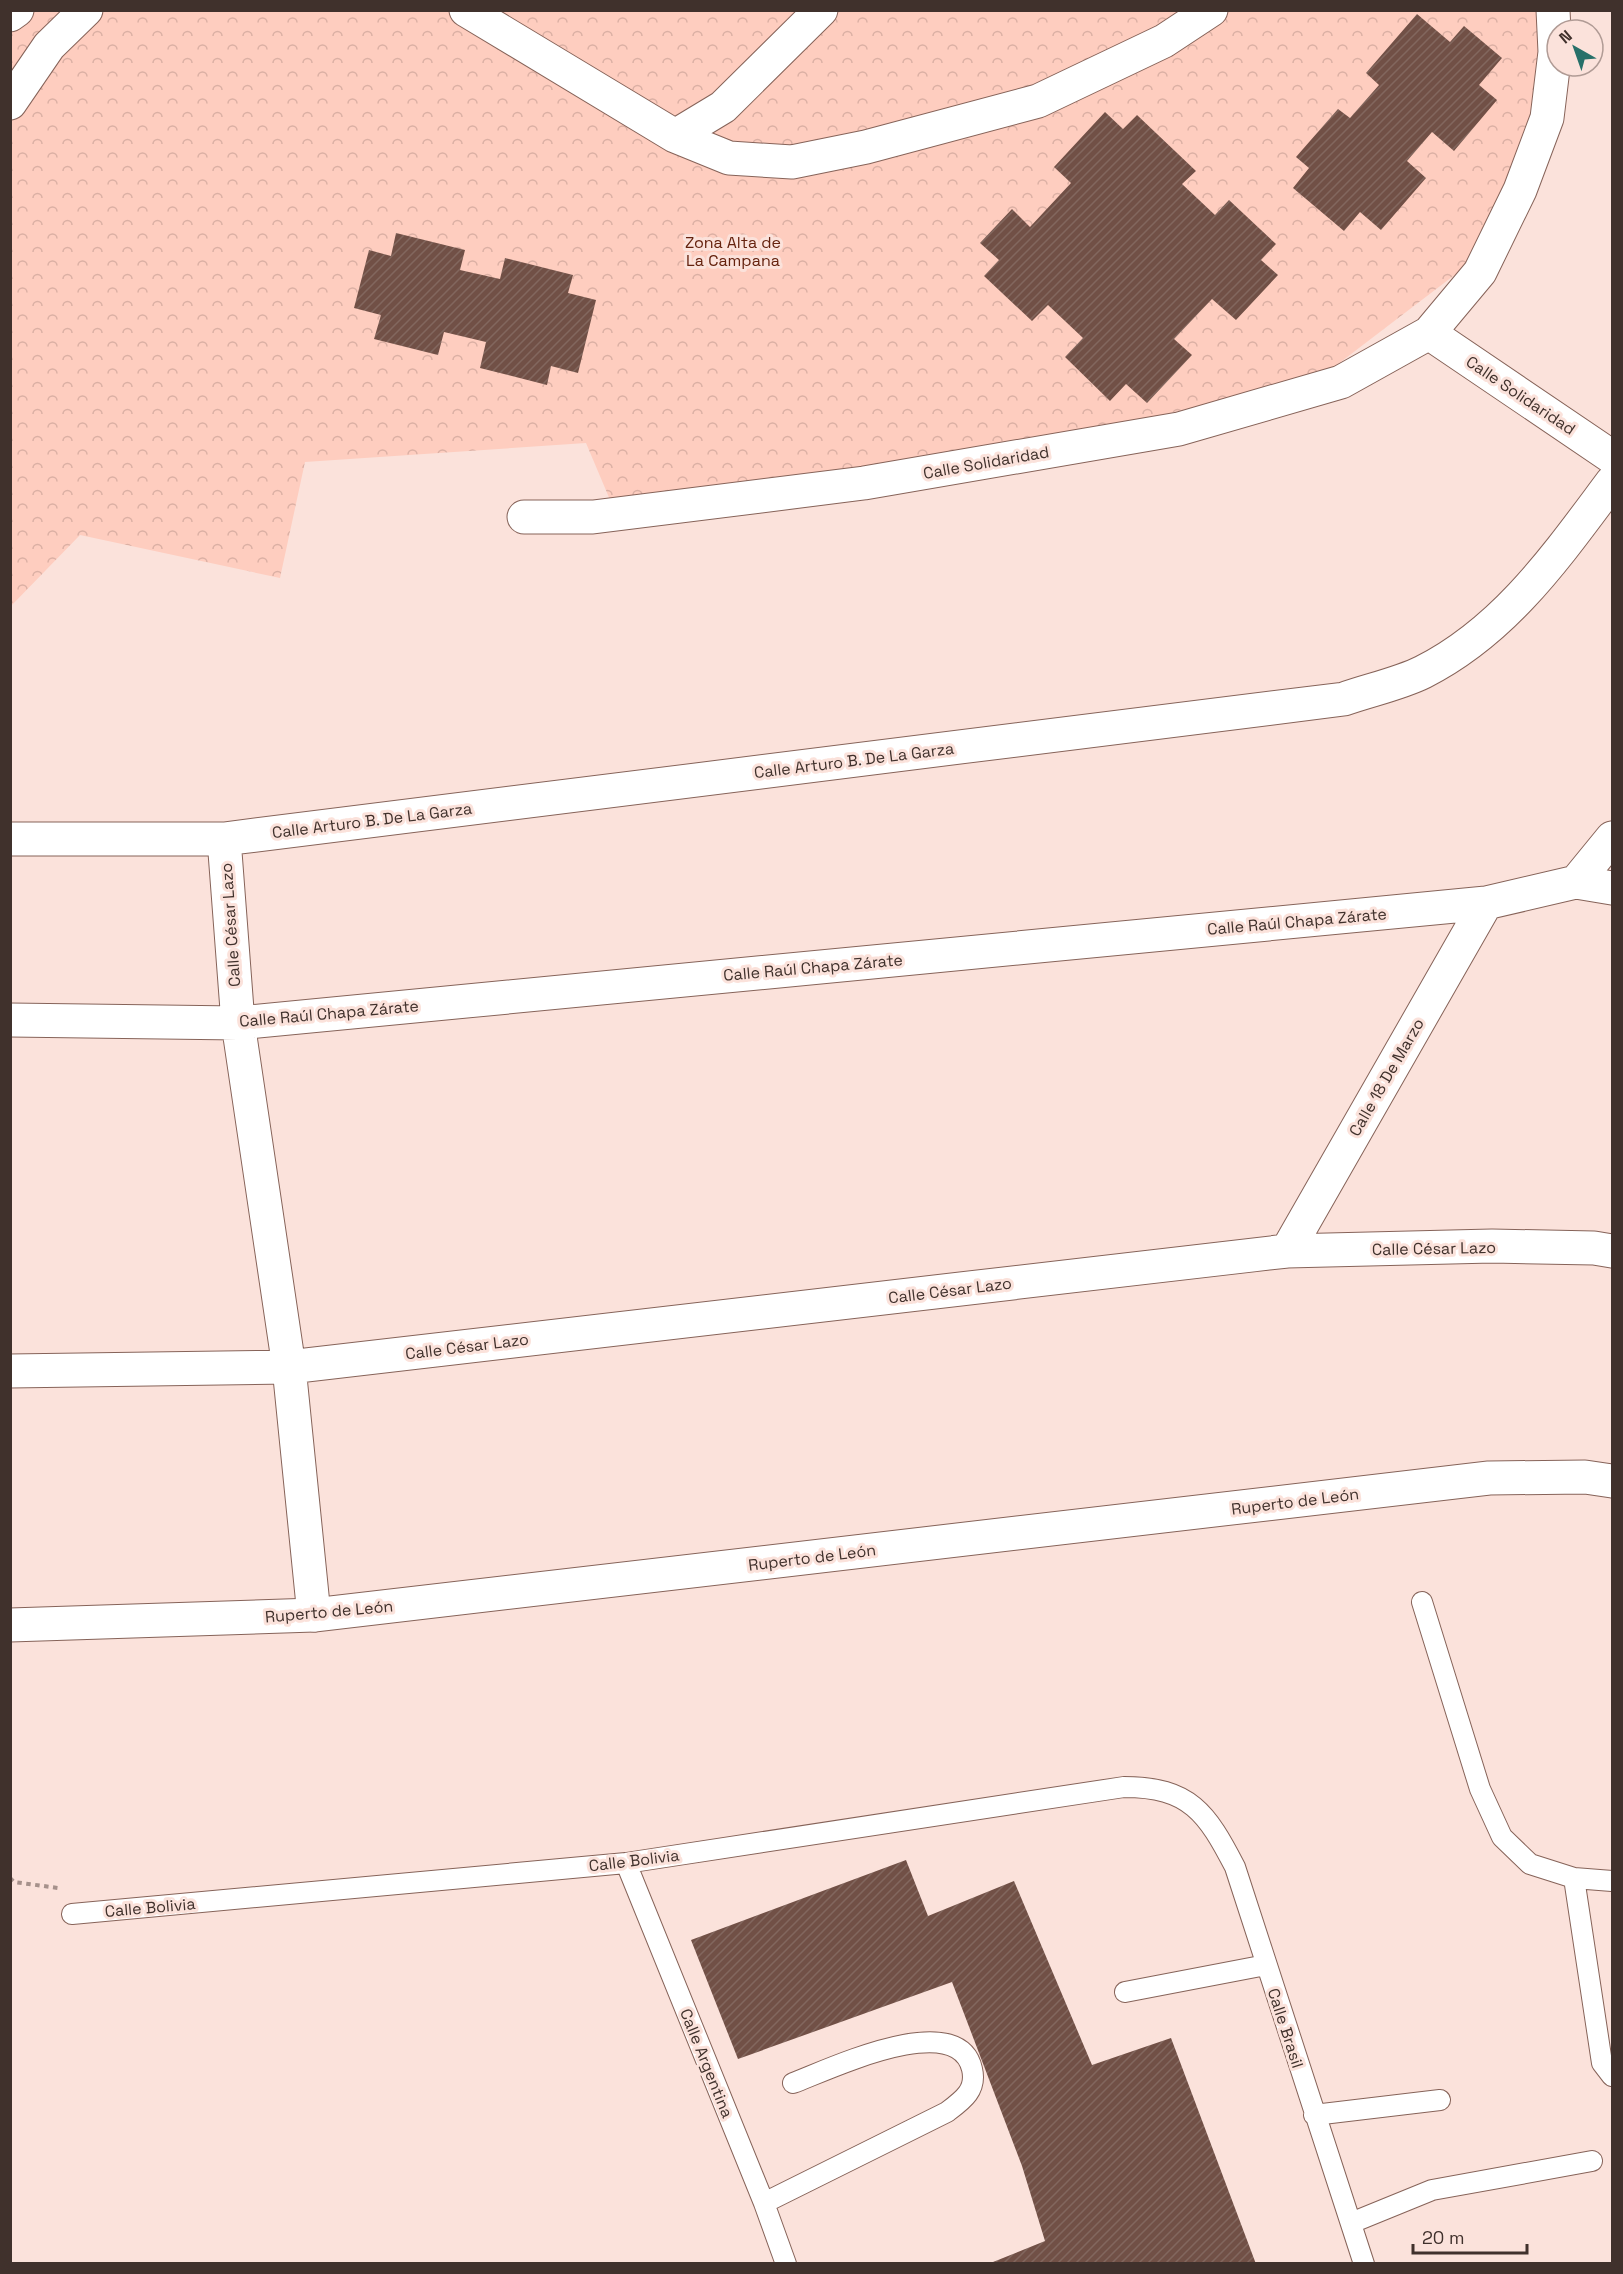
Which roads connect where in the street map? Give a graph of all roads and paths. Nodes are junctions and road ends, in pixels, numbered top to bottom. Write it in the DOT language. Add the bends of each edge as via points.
graph roads {
  1 [pos="17,10"];
  2 [pos="86,10"];
  3 [pos="466,10"];
  4 [pos="821,10"];
  5 [pos="1211,10"];
  6 [pos="1552,10"];
  7 [pos="10,15"];
  8 [pos="10,103"];
  9 [pos="675,136"];
  10 [pos="1429,333"];
  11 [pos="1612,458"];
  12 [pos="1612,482"];
  13 [pos="524,517"];
  14 [pos="1612,838"];
  15 [pos="10,839"];
  16 [pos="224,839"];
  17 [pos="1575,882"];
  18 [pos="1612,888"];
  19 [pos="1486,903"];
  20 [pos="10,1020"];
  21 [pos="238,1023"];
  22 [pos="1287,1251"];
  23 [pos="1612,1251"];
  24 [pos="289,1367"];
  25 [pos="10,1371"];
  26 [pos="1612,1481"];
  27 [pos="1422,1602"];
  28 [pos="314,1616"];
  29 [pos="10,1625"];
  30 [pos="1190,1803"];
  31 [pos="626,1863"];
  32 [pos="10,1878"];
  33 [pos="1574,1878"];
  34 [pos="1612,1881"];
  35 [pos="72,1914"];
  36 [pos="1266,1965"];
  37 [pos="1125,1992"];
  38 [pos="1612,2076"];
  39 [pos="793,2083"];
  40 [pos="1440,2100"];
  41 [pos="1314,2115"];
  42 [pos="1592,2161"];
  43 [pos="764,2203"];
  44 [pos="1351,2223"];
  45 [pos="786,2264"];
  46 [pos="1364,2264"];
  1 -- 7 [label="street"];
  2 -- 8 [label="street" via="49,46"];
  3 -- 9 [label="street"];
  4 -- 9 [label="street" via="723,107"];
  5 -- 9 [label="street" via="1164,41 1038,101 866,147 792,162 771,161 729,158"];
  6 -- 10 [label="street, Calle Solidaridad" via="1555,52 1547,118 1521,190 1480,272"];
  10 -- 11 [label="street, Calle Solidaridad"];
  10 -- 13 [label="street, Calle Solidaridad" via="1341,382 1179,429 864,483 593,517"];
  12 -- 16 [label="street, Calle Arturo B. De La Garza" via="1536,582 1484,633 1422,673 1344,699"];
  14 -- 17 [label="street"];
  15 -- 16 [label="street, Calle Arturo B. De La Garza"];
  16 -- 21 [label="street, Calle César Lazo"];
  17 -- 18 [label="street, Calle Raúl Chapa Zárate"];
  17 -- 19 [label="street, Calle Raúl Chapa Zárate"];
  19 -- 21 [label="street, Calle Raúl Chapa Zárate"];
  19 -- 22 [label="street, Calle 18 De Marzo"];
  20 -- 21 [label="street, Calle Raúl Chapa Zárate"];
  21 -- 24 [label="street, Calle César Lazo"];
  22 -- 23 [label="street, Calle César Lazo" via="1492,1246"];
  22 -- 24 [label="street, Calle César Lazo"];
  24 -- 25 [label="street, Calle César Lazo"];
  24 -- 28 [label="street, Calle César Lazo"];
  26 -- 28 [label="street, Ruperto de León" via="1585,1477 1490,1478"];
  27 -- 33 [label="lane" via="1480,1789 1502,1837 1530,1864"];
  28 -- 29 [label="street, Ruperto de León"];
  30 -- 31 [label="lane, Calle Bolivia" via="1156,1787 1124,1787"];
  30 -- 36 [label="lane, Calle Brasil" via="1215,1830 1235,1867"];
  31 -- 35 [label="lane, Calle Bolivia"];
  31 -- 43 [label="lane, Calle Argentina"];
  32 -- 35 [label="path" via="14,1882 72,1890"];
  33 -- 34 [label="lane"];
  33 -- 38 [label="lane" via="1602,2063"];
  36 -- 37 [label="lane"];
  36 -- 41 [label="lane, Calle Brasil"];
  39 -- 43 [label="lane" via="880,2051 924,2041 950,2044 963,2052 971,2063 975,2080 968,2095 947,2112"];
  40 -- 41 [label="lane"];
  41 -- 44 [label="lane, Calle Brasil"];
  42 -- 44 [label="lane" via="1432,2190"];
  43 -- 45 [label="lane, Calle Argentina"];
  44 -- 46 [label="lane, Calle Brasil"];
}
